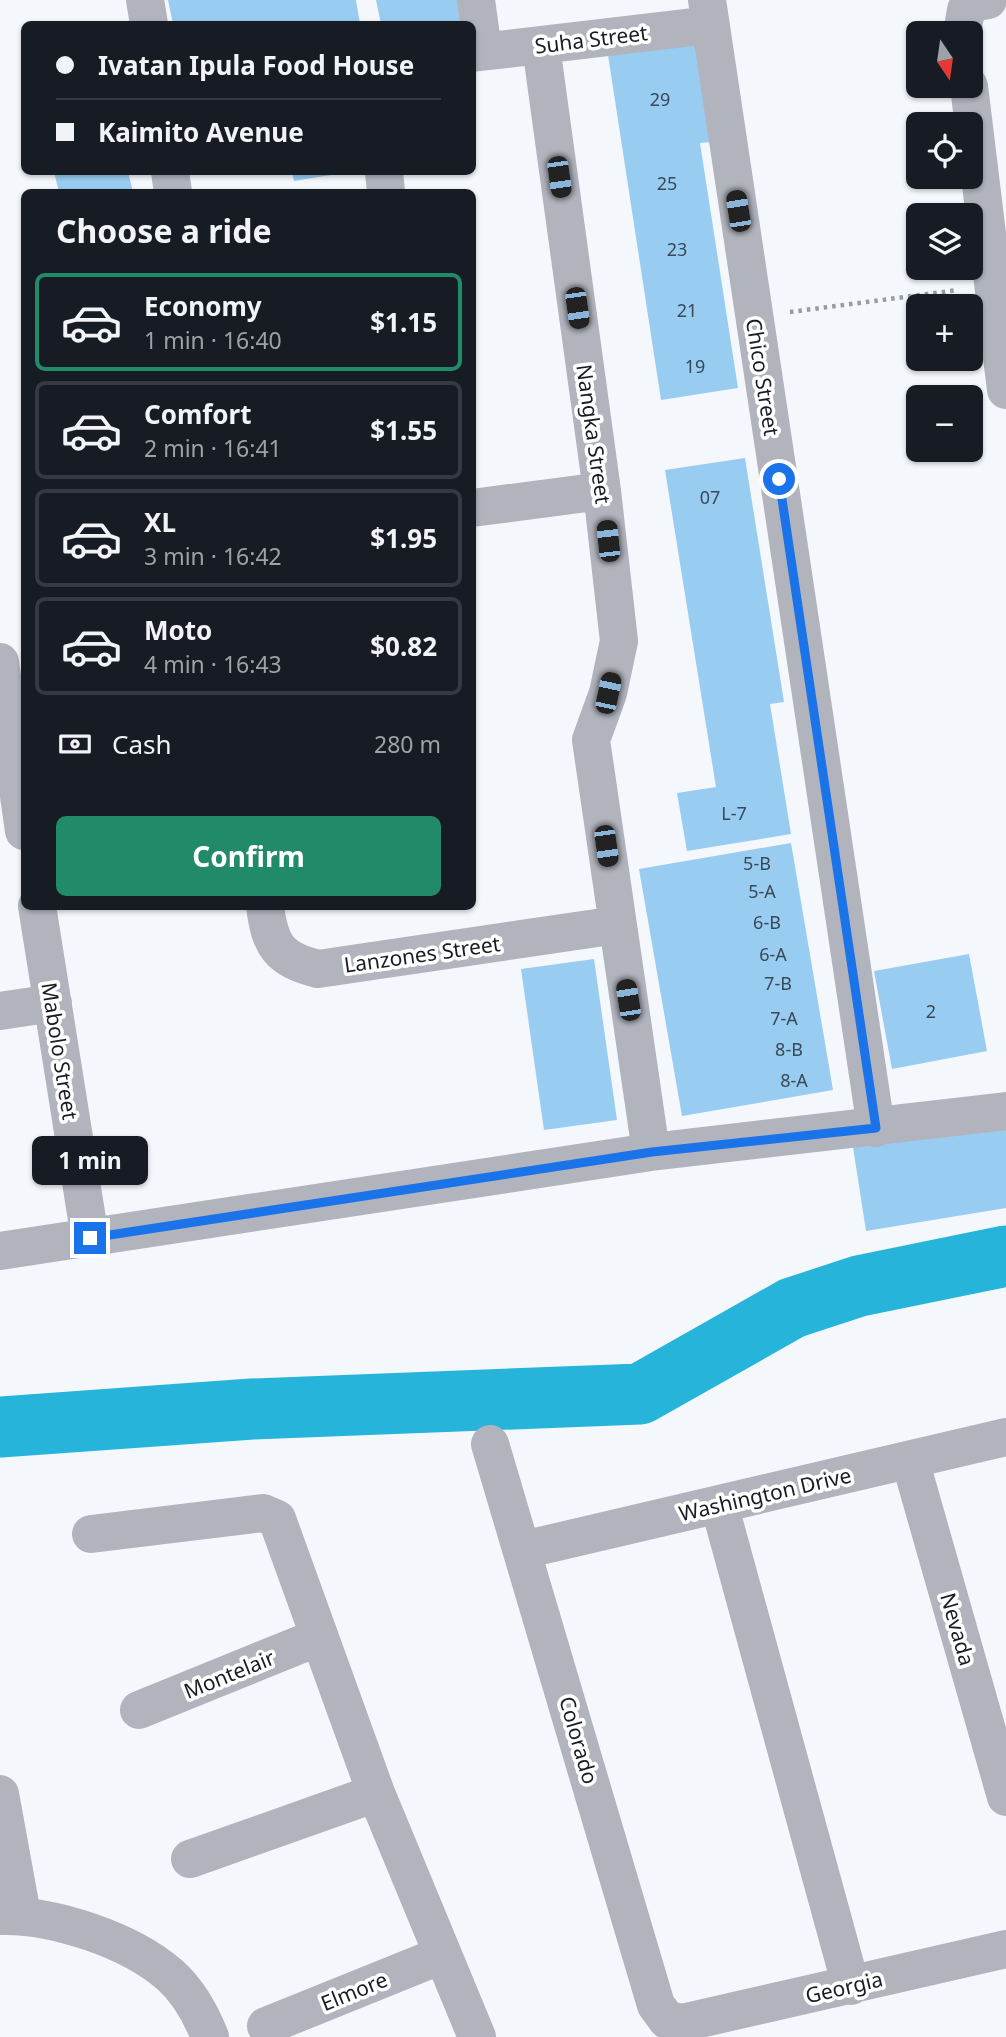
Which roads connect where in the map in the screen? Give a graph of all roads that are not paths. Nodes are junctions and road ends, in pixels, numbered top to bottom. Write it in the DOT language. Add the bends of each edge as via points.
graph roads {
  1 [pos="145,0"];
  2 [pos="476,0"];
  3 [pos="988,0"];
  4 [pos="709,13"];
  5 [pos="148,21"];
  6 [pos="964,21"];
  7 [pos="541,46"];
  8 [pos="477,52"];
  9 [pos="970,98"];
  10 [pos="1006,390"];
  11 [pos="602,491"];
  12 [pos="476,507"];
  13 [pos="0,662"];
  14 [pos="8,782"];
  15 [pos="21,822"];
  16 [pos="38,910"];
  17 [pos="266,910"];
  18 [pos="617,925"];
  19 [pos="53,1003"];
  20 [pos="0,1011"];
  21 [pos="1006,1111"];
  22 [pos="876,1128"];
  23 [pos="652,1152"];
  24 [pos="90,1238"];
  25 [pos="0,1251"];
  26 [pos="1006,1437"];
  27 [pos="490,1444"];
  28 [pos="910,1460"];
  29 [pos="719,1504"];
  30 [pos="91,1534"];
  31 [pos="523,1549"];
  32 [pos="319,1637"];
  33 [pos="139,1710"];
  34 [pos="376,1793"];
  35 [pos="0,1794"];
  36 [pos="1006,1797"];
  37 [pos="190,1859"];
  38 [pos="11,1916"];
  39 [pos="1006,1949"];
  40 [pos="442,1955"];
  41 [pos="851,1986"];
  42 [pos="682,2023"];
  43 [pos="266,2026"];
  44 [pos="210,2037"];
  45 [pos="477,2037"];
  1 -- 5 [label="street"];
  2 -- 8 [label="street"];
  3 -- 6 [label="street" via="966,10"];
  4 -- 7 [label="street, Suha Street"];
  4 -- 22 [label="street, Chico Street"];
  7 -- 8 [label="street, Suha Street"];
  7 -- 11 [label="street, Nangka Street"];
  9 -- 10 [label="street"];
  11 -- 12 [label="street"];
  11 -- 18 [label="street, Nangka Street" via="619,641 608,693 591,740"];
  13 -- 14 [label="street"];
  14 -- 15 [label="street"];
  16 -- 19 [label="street, Mabolo Street"];
  17 -- 18 [label="street, Lanzones Street" via="269,937 292,962 318,969"];
  18 -- 23 [label="street, Nangka Street"];
  19 -- 20 [label="street"];
  19 -- 24 [label="street, Mabolo Street"];
  21 -- 22 [label="street"];
  22 -- 23 [label="street"];
  23 -- 24 [label="street"];
  24 -- 25 [label="street"];
  26 -- 28 [label="street, Washington Drive"];
  27 -- 31 [label="street, Colorado"];
  28 -- 29 [label="street, Washington Drive"];
  28 -- 36 [label="street, Nevada"];
  29 -- 31 [label="street, Washington Drive"];
  29 -- 41 [label="street"];
  30 -- 32 [label="street" via="272,1515"];
  31 -- 42 [label="street, Colorado" via="656,2005 667,2020"];
  32 -- 33 [label="street, Montelair"];
  32 -- 34 [label="street"];
  34 -- 37 [label="street"];
  34 -- 40 [label="street"];
  35 -- 38 [label="street"];
  38 -- 44 [label="street" via="68,1925 139,1954 170,1975 199,2009"];
  39 -- 41 [label="street, Georgia"];
  40 -- 43 [label="street, Elmore"];
  40 -- 45 [label="street"];
  41 -- 42 [label="street, Georgia"];
}
